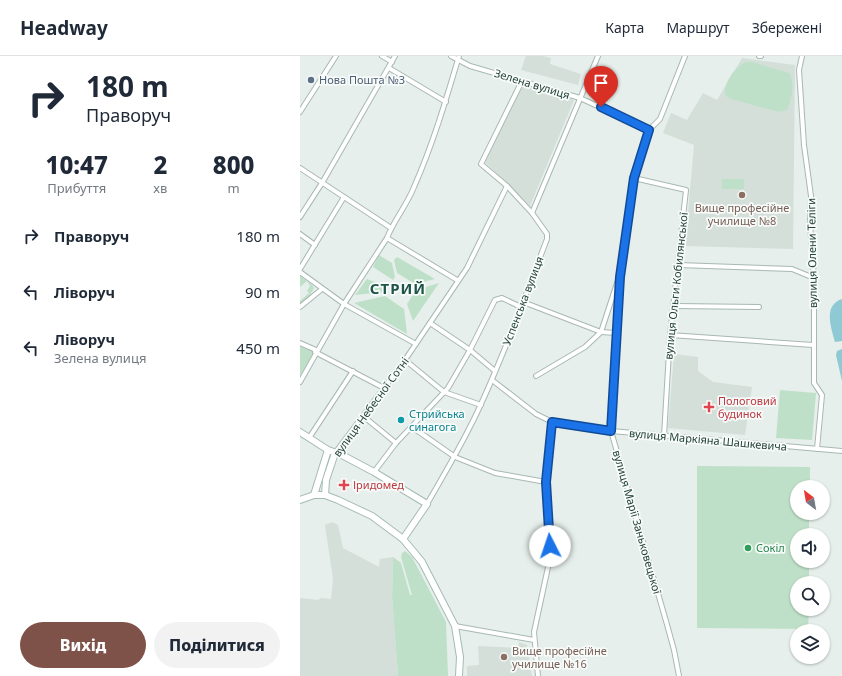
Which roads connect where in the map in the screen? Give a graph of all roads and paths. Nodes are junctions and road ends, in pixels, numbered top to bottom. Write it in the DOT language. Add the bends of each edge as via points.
graph roads {
  1 [pos="336,56"];
  2 [pos="382,56"];
  3 [pos="395,56"];
  4 [pos="451,56"];
  5 [pos="598,56"];
  6 [pos="686,56"];
  7 [pos="802,56"];
  8 [pos="459,58"];
  9 [pos="392,62"];
  10 [pos="389,68"];
  11 [pos="522,81"];
  12 [pos="580,98"];
  13 [pos="446,102"];
  14 [pos="300,112"];
  15 [pos="649,130"];
  16 [pos="300,168"];
  17 [pos="634,178"];
  18 [pos="322,183"];
  19 [pos="507,186"];
  20 [pos="344,197"];
  21 [pos="532,212"];
  22 [pos="300,218"];
  23 [pos="391,228"];
  24 [pos="300,234"];
  25 [pos="387,238"];
  26 [pos="315,245"];
  27 [pos="678,265"];
  28 [pos="300,270"];
  29 [pos="620,272"];
  30 [pos="814,278"];
  31 [pos="457,280"];
  32 [pos="322,289"];
  33 [pos="344,304"];
  34 [pos="522,304"];
  35 [pos="675,306"];
  36 [pos="300,307"];
  37 [pos="759,307"];
  38 [pos="430,323"];
  39 [pos="601,332"];
  40 [pos="616,334"];
  41 [pos="670,335"];
  42 [pos="300,343"];
  43 [pos="416,344"];
  44 [pos="813,346"];
  45 [pos="470,350"];
  46 [pos="316,351"];
  47 [pos="405,360"];
  48 [pos="353,371"];
  49 [pos="495,371"];
  50 [pos="536,376"];
  51 [pos="492,380"];
  52 [pos="300,382"];
  53 [pos="384,388"];
  54 [pos="444,392"];
  55 [pos="481,405"];
  56 [pos="363,416"];
  57 [pos="552,422"];
  58 [pos="412,427"];
  59 [pos="611,431"];
  60 [pos="300,432"];
  61 [pos="664,436"];
  62 [pos="309,438"];
  63 [pos="396,443"];
  64 [pos="817,449"];
  65 [pos="328,450"];
  66 [pos="842,451"];
  67 [pos="335,453"];
  68 [pos="455,457"];
  69 [pos="374,472"];
  70 [pos="546,482"];
  71 [pos="314,495"];
  72 [pos="325,495"];
  73 [pos="300,500"];
  74 [pos="427,504"];
  75 [pos="403,539"];
  76 [pos="455,626"];
  77 [pos="534,640"];
  78 [pos="459,676"];
  79 [pos="538,676"];
  80 [pos="679,676"];
  1 -- 14 [label="street"];
  2 -- 9 [label="street"];
  3 -- 9 [label="street"];
  4 -- 8 [label="street, Зелена вулиця"];
  5 -- 12 [label="street"];
  6 -- 15 [label="street" via="660,119"];
  7 -- 30 [label="street, вулиця Олени Теліги" via="799,70 804,145 811,196"];
  8 -- 11 [label="street, Зелена вулиця" via="470,66"];
  8 -- 13 [label="street"];
  9 -- 10 [label="street"];
  10 -- 13 [label="street"];
  10 -- 18 [label="street"];
  11 -- 12 [label="street, Зелена вулиця"];
  11 -- 19 [label="street, Успенська вулиця" via="481,164"];
  12 -- 15 [label="street, Зелена вулиця"];
  12 -- 21 [label="street"];
  13 -- 23 [label="street" via="408,202"];
  15 -- 17 [label="street, вулиця Марії Заньковецької"];
  16 -- 18 [label="street"];
  17 -- 27 [label="street, вулиця Ольги Кобилянської" via="686,190"];
  17 -- 29 [label="street, вулиця Марії Заньковецької"];
  18 -- 20 [label="street"];
  18 -- 22 [label="street"];
  19 -- 21 [label="street, Успенська вулиця"];
  19 -- 31 [label="street, вулиця Небесної Сотні" via="467,268"];
  20 -- 23 [label="street"];
  20 -- 26 [label="street"];
  21 -- 34 [label="street, Успенська вулиця" via="547,234 547,239"];
  23 -- 25 [label="street"];
  24 -- 26 [label="street"];
  25 -- 31 [label="street"];
  25 -- 33 [label="street"];
  26 -- 28 [label="street"];
  27 -- 30 [label="street" via="792,269"];
  27 -- 35 [label="street, вулиця Ольги Кобилянської"];
  28 -- 32 [label="street"];
  29 -- 39 [label="street"];
  29 -- 40 [label="street, вулиця Марії Заньковецької"];
  30 -- 44 [label="street, вулиця Олени Теліги"];
  31 -- 38 [label="street, вулиця Небесної Сотні"];
  32 -- 33 [label="street"];
  32 -- 36 [label="street"];
  33 -- 43 [label="street"];
  33 -- 46 [label="street"];
  34 -- 39 [label="street"];
  34 -- 45 [label="street" via="502,298 495,300"];
  34 -- 49 [label="street, Успенська вулиця"];
  35 -- 37 [label="street"];
  35 -- 41 [label="street, вулиця Ольги Кобилянської"];
  38 -- 43 [label="street, вулиця Небесної Сотні"];
  38 -- 45 [label="street"];
  39 -- 40 [label="street"];
  39 -- 50 [label="street" via="585,347"];
  40 -- 59 [label="street, вулиця Марії Заньковецької"];
  41 -- 44 [label="street"];
  41 -- 61 [label="street, вулиця Ольги Кобилянської"];
  42 -- 46 [label="street"];
  43 -- 47 [label="street, вулиця Небесної Сотні"];
  44 -- 64 [label="street, вулиця Олени Теліги" via="814,383 822,395"];
  45 -- 49 [label="street"];
  45 -- 54 [label="street"];
  46 -- 48 [label="street"];
  46 -- 52 [label="street"];
  47 -- 53 [label="street, вулиця Небесної Сотні"];
  47 -- 54 [label="street"];
  48 -- 53 [label="street"];
  48 -- 62 [label="street"];
  49 -- 51 [label="street, Успенська вулиця"];
  51 -- 55 [label="street, Успенська вулиця"];
  51 -- 57 [label="street, вулиця Маркіяна Шашкевича" via="536,414"];
  53 -- 56 [label="street, вулиця Небесної Сотні"];
  54 -- 55 [label="street"];
  54 -- 58 [label="street"];
  55 -- 68 [label="street, Успенська вулиця"];
  56 -- 63 [label="street"];
  56 -- 67 [label="street, вулиця Небесної Сотні"];
  57 -- 59 [label="street, вулиця Маркіяна Шашкевича"];
  57 -- 70 [label="street"];
  58 -- 63 [label="street"];
  58 -- 68 [label="street"];
  59 -- 61 [label="street, вулиця Маркіяна Шашкевича"];
  59 -- 80 [label="street, вулиця Марії Заньковецької" via="672,642"];
  60 -- 62 [label="main road"];
  61 -- 64 [label="street, вулиця Маркіяна Шашкевича"];
  62 -- 65 [label="main road"];
  63 -- 69 [label="street"];
  64 -- 66 [label="street, вулиця Маркіяна Шашкевича"];
  65 -- 67 [label="main road"];
  65 -- 71 [label="main road, вулиця Небесної Сотні"];
  67 -- 69 [label="main road"];
  67 -- 72 [label="main road, вулиця Небесної Сотні" via="326,480"];
  68 -- 70 [label="street" via="495,473"];
  68 -- 74 [label="street, Успенська вулиця"];
  69 -- 74 [label="main road"];
  70 -- 77 [label="street" via="550,558"];
  71 -- 72 [label="main road"];
  71 -- 73 [label="main road"];
  72 -- 75 [label="main road" via="367,513"];
  74 -- 75 [label="main road, Успенська вулиця"];
  75 -- 76 [label="main road" via="422,562"];
  76 -- 77 [label="street"];
  76 -- 78 [label="main road" via="460,657"];
  77 -- 79 [label="street"];
}
